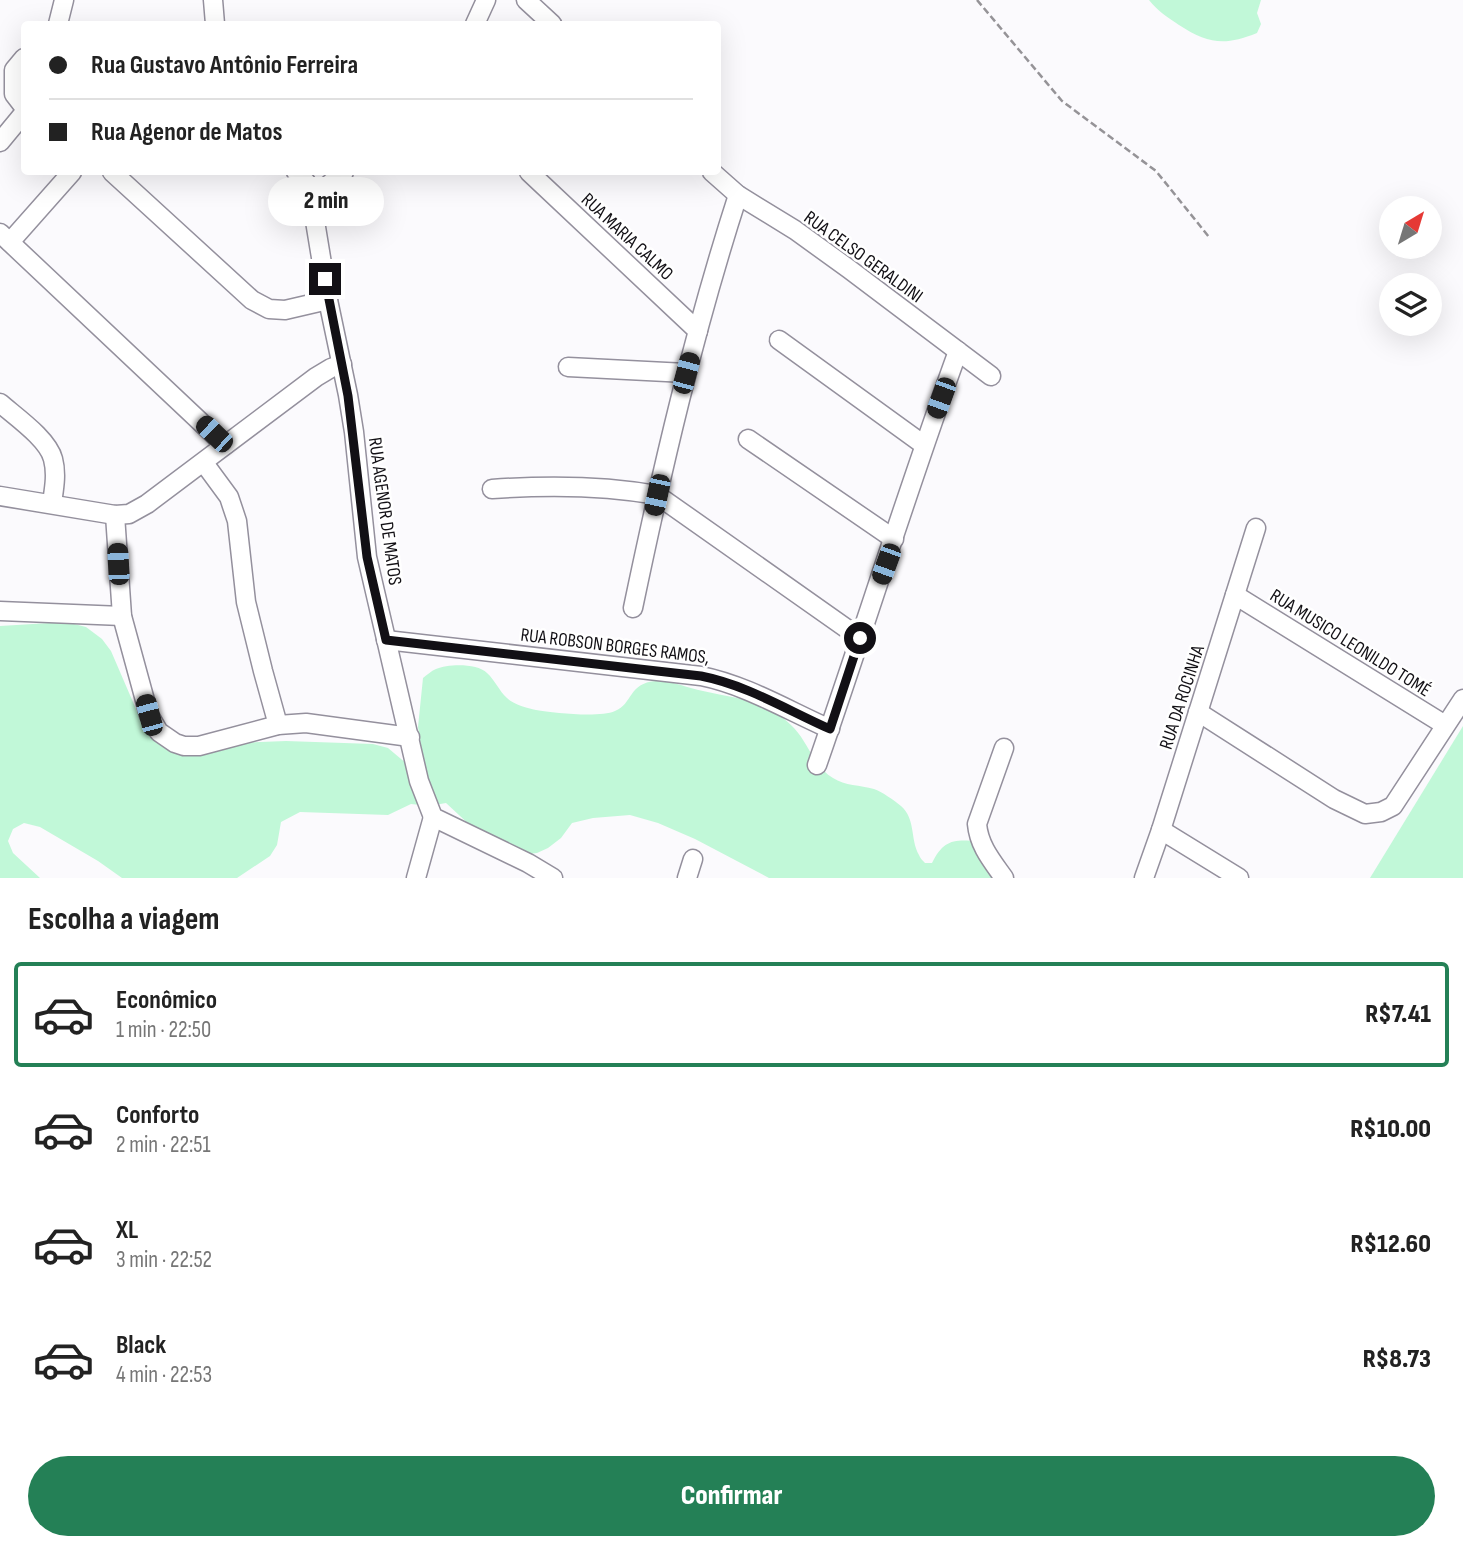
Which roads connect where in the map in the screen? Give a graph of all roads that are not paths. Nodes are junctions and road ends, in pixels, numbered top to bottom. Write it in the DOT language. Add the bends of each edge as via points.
graph roads {
  1 [pos="64,0"];
  2 [pos="213,0"];
  3 [pos="486,0"];
  4 [pos="526,0"];
  5 [pos="59,21"];
  6 [pos="215,21"];
  7 [pos="476,21"];
  8 [pos="549,21"];
  9 [pos="21,62"];
  10 [pos="21,103"];
  11 [pos="21,117"];
  12 [pos="0,142"];
  13 [pos="69,175"];
  14 [pos="115,175"];
  15 [pos="299,175"];
  16 [pos="340,175"];
  17 [pos="533,175"];
  18 [pos="715,175"];
  19 [pos="738,195"];
  20 [pos="313,198"];
  21 [pos="5,238"];
  22 [pos="328,300"];
  23 [pos="698,331"];
  24 [pos="779,340"];
  25 [pos="958,351"];
  26 [pos="342,364"];
  27 [pos="568,367"];
  28 [pos="686,373"];
  29 [pos="991,376"];
  30 [pos="0,403"];
  31 [pos="748,439"];
  32 [pos="225,445"];
  33 [pos="924,445"];
  34 [pos="204,463"];
  35 [pos="492,489"];
  36 [pos="657,495"];
  37 [pos="0,496"];
  38 [pos="52,503"];
  39 [pos="115,515"];
  40 [pos="1255,528"];
  41 [pos="894,539"];
  42 [pos="1235,595"];
  43 [pos="633,608"];
  44 [pos="0,611"];
  45 [pos="122,616"];
  46 [pos="860,638"];
  47 [pos="386,640"];
  48 [pos="1463,699"];
  49 [pos="1198,712"];
  50 [pos="278,725"];
  51 [pos="1445,725"];
  52 [pos="830,729"];
  53 [pos="410,737"];
  54 [pos="1004,748"];
  55 [pos="817,765"];
  56 [pos="433,817"];
  57 [pos="1161,831"];
  58 [pos="693,859"];
  59 [pos="550,877"];
  60 [pos="416,878"];
  61 [pos="687,878"];
  62 [pos="1004,878"];
  63 [pos="1144,878"];
  64 [pos="1239,878"];
  1 -- 5 [label="street"];
  2 -- 6 [label="street"];
  3 -- 7 [label="street"];
  4 -- 8 [label="street"];
  9 -- 10 [label="street" via="14,70 14,94"];
  11 -- 12 [label="street"];
  13 -- 21 [label="street"];
  14 -- 22 [label="street" via="252,300 269,309 285,310"];
  15 -- 20 [label="street, RUA AGENOR DE MATOS"];
  16 -- 20 [label="street"];
  17 -- 23 [label="street, RUA MARIA CALMO"];
  18 -- 19 [label="street, RUA CELSO GERALDINI"];
  19 -- 23 [label="street"];
  19 -- 25 [label="street, RUA CELSO GERALDINI" via="794,230"];
  20 -- 22 [label="street, RUA AGENOR DE MATOS"];
  21 -- 32 [label="street"];
  22 -- 26 [label="street, RUA AGENOR DE MATOS"];
  23 -- 28 [label="street"];
  24 -- 33 [label="street"];
  25 -- 29 [label="street, RUA CELSO GERALDINI"];
  25 -- 33 [label="street"];
  26 -- 32 [label="street" via="316,377"];
  26 -- 47 [label="street, RUA AGENOR DE MATOS" via="367,557"];
  27 -- 28 [label="street"];
  28 -- 36 [label="street"];
  30 -- 38 [label="street" via="40,438 53,456"];
  31 -- 41 [label="street"];
  32 -- 34 [label="street"];
  33 -- 41 [label="street"];
  34 -- 39 [label="street" via="147,505"];
  34 -- 50 [label="street" via="229,497 237,521 246,602"];
  35 -- 36 [label="street" via="588,486"];
  36 -- 43 [label="street"];
  36 -- 46 [label="street"];
  37 -- 38 [label="street"];
  38 -- 39 [label="street"];
  39 -- 45 [label="street"];
  40 -- 42 [label="street, RUA DA ROCINHA"];
  41 -- 46 [label="street"];
  42 -- 49 [label="street, RUA DA ROCINHA"];
  42 -- 51 [label="street, RUA MUSICO LEONILDO TOMÉ"];
  44 -- 45 [label="street"];
  45 -- 50 [label="street" via="149,715 167,738 184,746 199,746"];
  46 -- 52 [label="street"];
  47 -- 52 [label="street, RUA ROBSON BORGES RAMOS," via="721,680"];
  47 -- 53 [label="street, RUA AGENOR DE MATOS"];
  48 -- 51 [label="street"];
  49 -- 51 [label="street" via="1365,814 1393,806"];
  49 -- 57 [label="street, RUA DA ROCINHA"];
  50 -- 53 [label="street" via="306,723"];
  52 -- 55 [label="street"];
  53 -- 56 [label="street, RUA AGENOR DE MATOS" via="419,781"];
  54 -- 62 [label="street" via="977,824 983,848"];
  56 -- 59 [label="street"];
  56 -- 60 [label="street"];
  57 -- 63 [label="street, RUA DA ROCINHA"];
  57 -- 64 [label="street"];
  58 -- 61 [label="street"];
}
